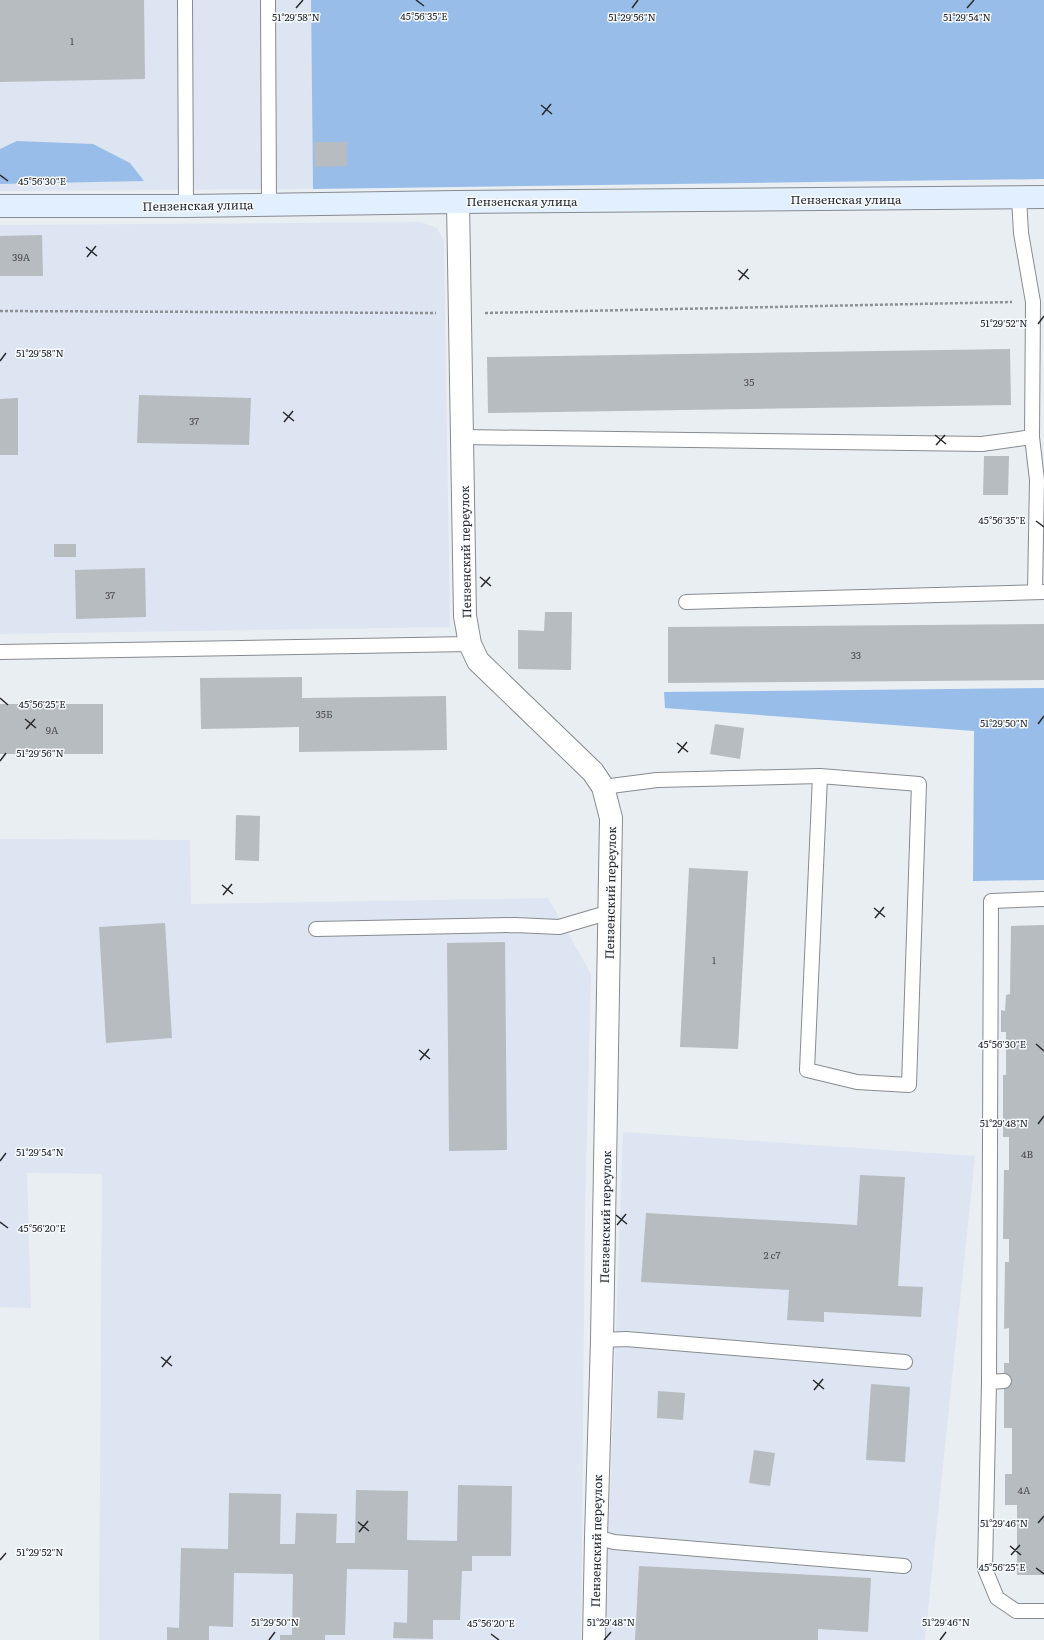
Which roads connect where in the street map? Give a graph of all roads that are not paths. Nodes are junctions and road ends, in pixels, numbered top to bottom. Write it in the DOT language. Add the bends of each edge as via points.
graph roads {
  1 [pos="185,0"];
  2 [pos="268,0"];
  3 [pos="1019,198"];
  4 [pos="1044,198"];
  5 [pos="458,202"];
  6 [pos="269,204"];
  7 [pos="0,206"];
  8 [pos="186,206"];
  9 [pos="463,436"];
  10 [pos="1032,437"];
  11 [pos="1041,480"];
  12 [pos="1040,592"];
  13 [pos="686,602"];
  14 [pos="470,644"];
  15 [pos="0,652"];
  16 [pos="820,776"];
  17 [pos="603,787"];
  18 [pos="1044,899"];
  19 [pos="610,912"];
  20 [pos="316,929"];
  21 [pos="602,1340"];
  22 [pos="905,1362"];
  23 [pos="1004,1381"];
  24 [pos="989,1382"];
  25 [pos="596,1537"];
  26 [pos="904,1566"];
  27 [pos="1044,1611"];
  28 [pos="594,1640"];
  1 -- 8 [label="lane"];
  2 -- 6 [label="lane"];
  3 -- 4 [label="street, Пензенская улица"];
  3 -- 5 [label="street, Пензенская улица"];
  3 -- 10 [label="lane" via="1021,233 1032,302"];
  5 -- 6 [label="street, Пензенская улица"];
  5 -- 9 [label="street, Пензенский переулок"];
  6 -- 8 [label="street, Пензенская улица"];
  7 -- 8 [label="street, Пензенская улица"];
  9 -- 10 [label="lane" via="982,444"];
  9 -- 14 [label="street, Пензенский переулок" via="465,616"];
  10 -- 11 [label="lane"];
  11 -- 12 [label="lane"];
  12 -- 13 [label="lane"];
  14 -- 15 [label="lane"];
  14 -- 17 [label="street, Пензенский переулок" via="478,661 594,772"];
  16 -- 16 [label="lane" via="807,1070 857,1082 908,1085 919,784"];
  16 -- 17 [label="lane" via="656,780"];
  17 -- 19 [label="street, Пензенский переулок" via="611,818"];
  18 -- 24 [label="lane" via="991,901"];
  19 -- 20 [label="lane" via="559,927"];
  19 -- 21 [label="street, Пензенский переулок"];
  21 -- 22 [label="lane" via="626,1339"];
  21 -- 25 [label="street, Пензенский переулок"];
  23 -- 24 [label="lane"];
  24 -- 27 [label="lane" via="985,1569 997,1598 1016,1611"];
  25 -- 26 [label="lane" via="614,1542"];
  25 -- 28 [label="street, Пензенский переулок"];
}
